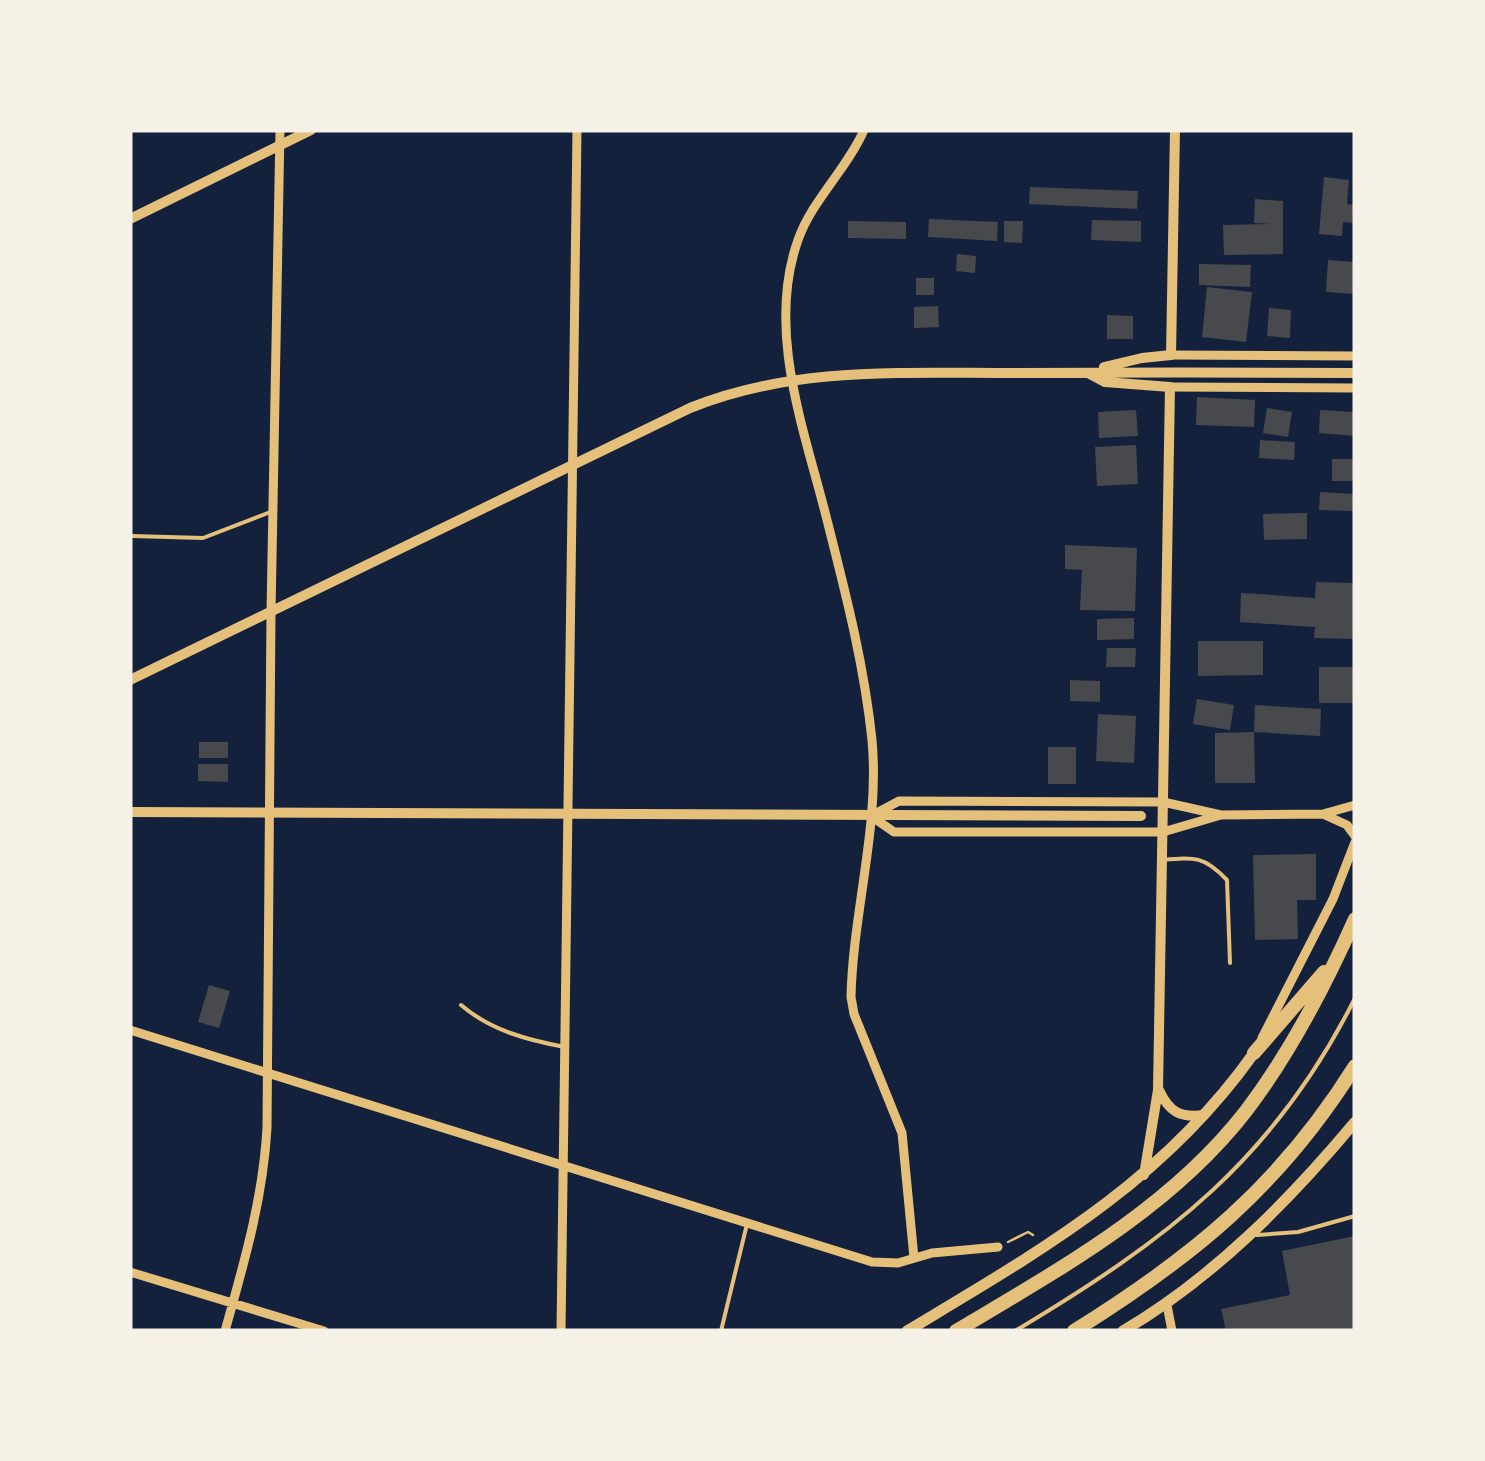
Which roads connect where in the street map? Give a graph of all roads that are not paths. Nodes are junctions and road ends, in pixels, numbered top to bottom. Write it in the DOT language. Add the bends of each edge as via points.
graph roads {
  1 [pos="280,130"];
  2 [pos="311,130"];
  3 [pos="577,130"];
  4 [pos="864,130"];
  5 [pos="1175,130"];
  6 [pos="280,145"];
  7 [pos="130,219"];
  8 [pos="1171,356"];
  9 [pos="1355,356"];
  10 [pos="1086,372"];
  11 [pos="1355,374"];
  12 [pos="791,380"];
  13 [pos="1170,386"];
  14 [pos="1355,388"];
  15 [pos="572,465"];
  16 [pos="272,511"];
  17 [pos="132,536"];
  18 [pos="271,612"];
  19 [pos="130,680"];
  20 [pos="1163,802"];
  21 [pos="1355,806"];
  22 [pos="130,812"];
  23 [pos="269,813"];
  24 [pos="1323,814"];
  25 [pos="568,815"];
  26 [pos="1220,815"];
  27 [pos="871,816"];
  28 [pos="1140,816"];
  29 [pos="1163,832"];
  30 [pos="1355,839"];
  31 [pos="1162,860"];
  32 [pos="1355,919"];
  33 [pos="1340,952"];
  34 [pos="1230,963"];
  35 [pos="1355,998"];
  36 [pos="460,1005"];
  37 [pos="130,1030"];
  38 [pos="565,1048"];
  39 [pos="1254,1053"];
  40 [pos="1355,1066"];
  41 [pos="267,1073"];
  42 [pos="1158,1090"];
  43 [pos="1205,1115"];
  44 [pos="1355,1122"];
  45 [pos="563,1166"];
  46 [pos="1144,1176"];
  47 [pos="1355,1216"];
  48 [pos="747,1224"];
  49 [pos="1247,1236"];
  50 [pos="998,1247"];
  51 [pos="914,1258"];
  52 [pos="130,1272"];
  53 [pos="233,1303"];
  54 [pos="1167,1305"];
  55 [pos="225,1331"];
  56 [pos="324,1331"];
  57 [pos="561,1331"];
  58 [pos="720,1331"];
  59 [pos="907,1331"];
  60 [pos="956,1331"];
  61 [pos="1016,1331"];
  62 [pos="1074,1331"];
  63 [pos="1123,1331"];
  64 [pos="1172,1331"];
  1 -- 6 [label="street"];
  2 -- 6 [label="street"];
  3 -- 15 [label="street"];
  4 -- 12 [label="street" via="797,242 787,306"];
  5 -- 8 [label="street"];
  6 -- 7 [label="street"];
  6 -- 16 [label="street"];
  8 -- 9 [label="street"];
  8 -- 10 [label="street"];
  10 -- 11 [label="street"];
  10 -- 12 [label="street"];
  10 -- 13 [label="street" via="1104,382"];
  12 -- 15 [label="street" via="704,402"];
  12 -- 27 [label="street" via="862,663 874,765"];
  13 -- 14 [label="street"];
  13 -- 20 [label="street"];
  15 -- 18 [label="street"];
  15 -- 25 [label="street"];
  16 -- 17 [label="lane" via="203,538"];
  16 -- 18 [label="street"];
  18 -- 19 [label="street"];
  18 -- 23 [label="street"];
  20 -- 26 [label="street"];
  20 -- 27 [label="street" via="899,802"];
  20 -- 29 [label="street"];
  21 -- 24 [label="street"];
  22 -- 23 [label="street"];
  23 -- 25 [label="street"];
  23 -- 41 [label="street"];
  24 -- 26 [label="street"];
  24 -- 30 [label="street" via="1346,825"];
  25 -- 27 [label="street"];
  25 -- 38 [label="street"];
  26 -- 29 [label="street"];
  27 -- 28 [label="street"];
  27 -- 29 [label="street" via="894,832"];
  27 -- 51 [label="street" via="851,997 902,1134"];
  29 -- 31 [label="street"];
  30 -- 39 [label="street" via="1333,899"];
  31 -- 34 [label="lane" via="1209,862 1227,880"];
  31 -- 42 [label="street"];
  32 -- 33 [label="highway"];
  33 -- 39 [label="highway"];
  33 -- 60 [label="highway" via="1271,1076 1212,1148 1110,1236"];
  35 -- 61 [label="lane" via="1319,1064 1230,1177 1128,1261"];
  36 -- 38 [label="lane" via="507,1032"];
  37 -- 41 [label="street"];
  38 -- 45 [label="street"];
  39 -- 43 [label="main road"];
  40 -- 62 [label="highway" via="1301,1144 1228,1221"];
  41 -- 45 [label="street"];
  41 -- 53 [label="street" via="261,1194"];
  42 -- 43 [label="street" via="1178,1115"];
  42 -- 46 [label="street"];
  43 -- 46 [label="main road"];
  44 -- 49 [label="main road"];
  45 -- 48 [label="street"];
  45 -- 57 [label="street"];
  46 -- 59 [label="main road"];
  47 -- 49 [label="lane" via="1298,1232"];
  48 -- 51 [label="street" via="872,1262"];
  48 -- 58 [label="lane"];
  49 -- 54 [label="main road"];
  50 -- 51 [label="street"];
  52 -- 53 [label="street"];
  53 -- 55 [label="street"];
  53 -- 56 [label="street"];
  54 -- 63 [label="main road"];
  54 -- 64 [label="street"];
}
